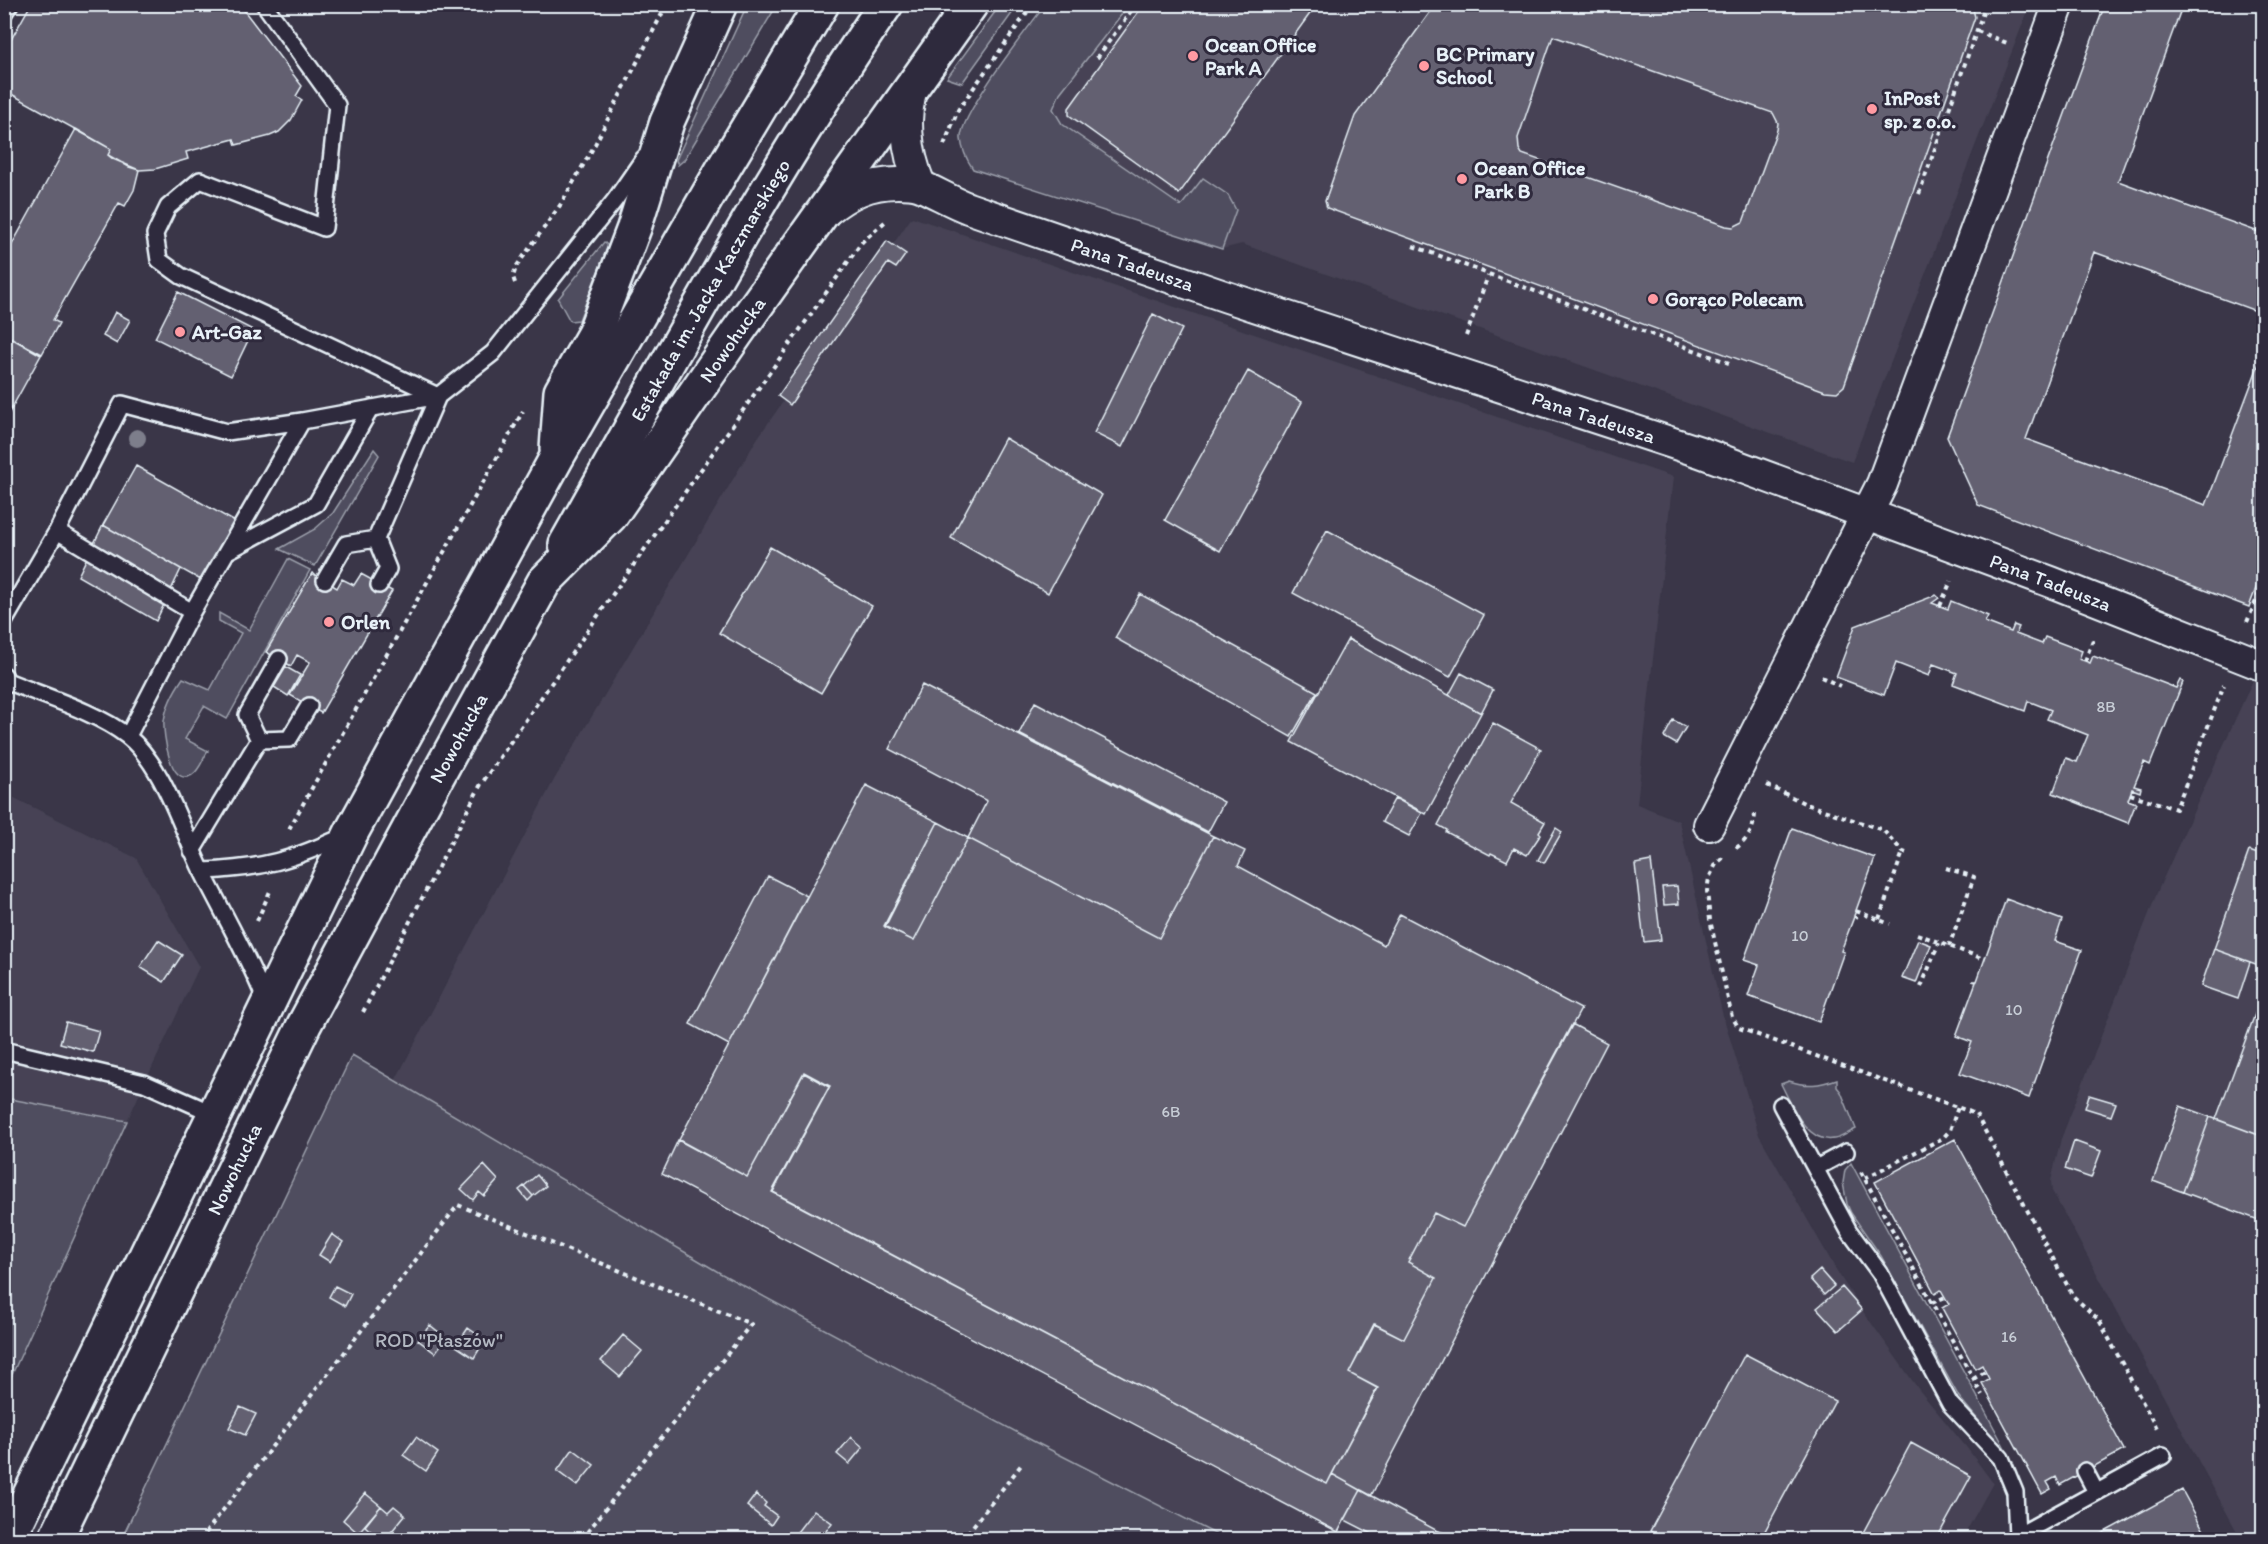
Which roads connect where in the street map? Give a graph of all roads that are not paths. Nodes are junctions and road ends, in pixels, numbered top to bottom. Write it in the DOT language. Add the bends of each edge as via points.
graph roads {
  1 [pos="10,4"];
  2 [pos="264,4"];
  3 [pos="720,4"];
  4 [pos="822,4"];
  5 [pos="886,4"];
  6 [pos="971,4"];
  7 [pos="2059,4"];
  8 [pos="4,13"];
  9 [pos="913,85"];
  10 [pos="667,122"];
  11 [pos="920,185"];
  12 [pos="821,214"];
  13 [pos="438,396"];
  14 [pos="371,408"];
  15 [pos="302,421"];
  16 [pos="557,457"];
  17 [pos="1868,513"];
  18 [pos="57,531"];
  19 [pos="376,539"];
  20 [pos="227,552"];
  21 [pos="325,580"];
  22 [pos="544,582"];
  23 [pos="380,585"];
  24 [pos="192,612"];
  25 [pos="4,622"];
  26 [pos="279,659"];
  27 [pos="2264,666"];
  28 [pos="4,675"];
  29 [pos="309,706"];
  30 [pos="128,736"];
  31 [pos="259,740"];
  32 [pos="1709,825"];
  33 [pos="351,833"];
  34 [pos="192,851"];
  35 [pos="202,871"];
  36 [pos="267,1004"];
  37 [pos="4,1050"];
  38 [pos="1781,1106"];
  39 [pos="214,1114"];
  40 [pos="1845,1152"];
  41 [pos="1816,1167"];
  42 [pos="2163,1456"];
  43 [pos="2085,1471"];
  44 [pos="2096,1492"];
  45 [pos="2013,1538"];
  46 [pos="8,1539"];
  47 [pos="55,1539"];
  1 -- 8 [label="lane"];
  2 -- 13 [label="lane" via="337,105 324,228 200,180 168,207 155,234 159,260 181,276"];
  3 -- 10 [label="main road"];
  4 -- 16 [label="main road"];
  5 -- 22 [label="main road, Estakada im. Jacka Kaczmarskiego" via="778,171"];
  6 -- 9 [label="main road, Nowohucka"];
  7 -- 17 [label="street"];
  9 -- 11 [label="street" via="907,132 911,161"];
  9 -- 12 [label="main road, Nowohucka"];
  10 -- 13 [label="lane" via="615,200 493,353"];
  10 -- 16 [label="main road" via="634,228 594,334 561,392"];
  11 -- 12 [label="street, Pana Tadeusza" via="889,183 866,187"];
  11 -- 17 [label="street, Pana Tadeusza" via="946,200 990,216 1656,437"];
  12 -- 22 [label="main road, Nowohucka" via="611,515"];
  13 -- 14 [label="lane"];
  13 -- 19 [label="lane"];
  14 -- 15 [label="lane"];
  14 -- 20 [label="lane" via="316,504"];
  15 -- 18 [label="lane" via="227,432 123,404"];
  15 -- 20 [label="lane"];
  16 -- 33 [label="main road"];
  17 -- 27 [label="street, Pana Tadeusza"];
  17 -- 32 [label="street"];
  18 -- 24 [label="lane"];
  18 -- 25 [label="lane"];
  19 -- 21 [label="lane" via="346,544"];
  19 -- 23 [label="lane" via="388,568"];
  20 -- 24 [label="lane"];
  22 -- 47 [label="main road, Nowohucka" via="304,1025"];
  24 -- 30 [label="lane"];
  26 -- 31 [label="lane" via="247,715"];
  28 -- 30 [label="lane" via="7,681 96,717"];
  29 -- 31 [label="lane" via="289,739"];
  30 -- 34 [label="lane" via="157,771"];
  31 -- 34 [label="lane"];
  33 -- 35 [label="lane" via="275,864"];
  33 -- 36 [label="main road"];
  34 -- 35 [label="lane"];
  35 -- 36 [label="lane" via="243,947"];
  36 -- 39 [label="main road"];
  37 -- 39 [label="lane" via="144,1083"];
  38 -- 41 [label="lane"];
  39 -- 46 [label="main road"];
  40 -- 41 [label="lane"];
  41 -- 45 [label="lane" via="1849,1231 1880,1272 1950,1404 2001,1458 2015,1492"];
  42 -- 44 [label="lane"];
  43 -- 44 [label="lane"];
  44 -- 45 [label="lane"];
}
